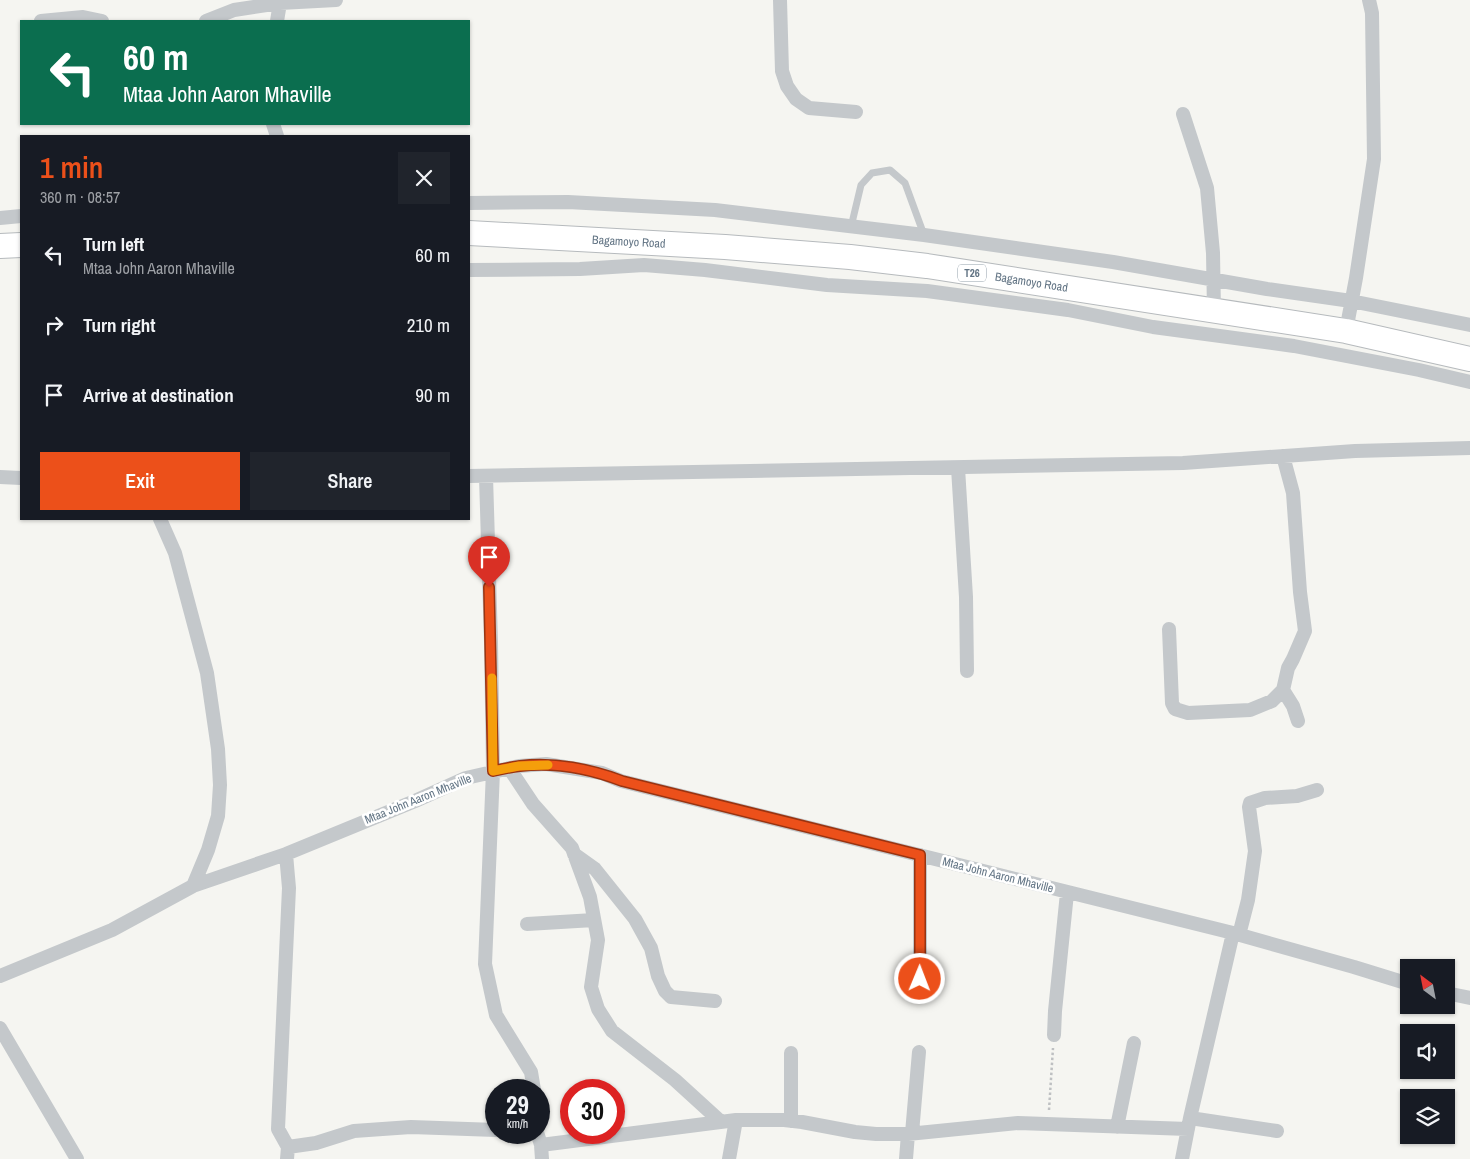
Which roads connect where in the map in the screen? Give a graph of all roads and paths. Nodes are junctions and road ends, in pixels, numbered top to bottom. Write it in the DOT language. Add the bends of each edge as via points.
graph roads {
  1 [pos="336,0"];
  2 [pos="780,0"];
  3 [pos="1369,0"];
  4 [pos="279,2"];
  5 [pos="52,20"];
  6 [pos="97,20"];
  7 [pos="209,20"];
  8 [pos="277,20"];
  9 [pos="856,112"];
  10 [pos="1183,114"];
  11 [pos="470,203"];
  12 [pos="20,216"];
  13 [pos="0,218"];
  14 [pos="851,227"];
  15 [pos="470,233"];
  16 [pos="924,235"];
  17 [pos="20,245"];
  18 [pos="0,246"];
  19 [pos="724,247"];
  20 [pos="470,270"];
  21 [pos="724,272"];
  22 [pos="1215,280"];
  23 [pos="1352,301"];
  24 [pos="1214,311"];
  25 [pos="1470,325"];
  26 [pos="1346,331"];
  27 [pos="1470,359"];
  28 [pos="1470,382"];
  29 [pos="1470,448"];
  30 [pos="1283,456"];
  31 [pos="958,468"];
  32 [pos="470,476"];
  33 [pos="486,476"];
  34 [pos="0,478"];
  35 [pos="20,478"];
  36 [pos="160,520"];
  37 [pos="1169,629"];
  38 [pos="967,671"];
  39 [pos="1283,690"];
  40 [pos="1298,721"];
  41 [pos="508,768"];
  42 [pos="493,771"];
  43 [pos="1318,790"];
  44 [pos="286,854"];
  45 [pos="574,854"];
  46 [pos="920,855"];
  47 [pos="193,886"];
  48 [pos="1067,893"];
  49 [pos="594,920"];
  50 [pos="527,924"];
  51 [pos="1236,934"];
  52 [pos="0,976"];
  53 [pos="1400,981"];
  54 [pos="920,992"];
  55 [pos="1455,995"];
  56 [pos="1470,998"];
  57 [pos="715,1001"];
  58 [pos="0,1028"];
  59 [pos="1054,1035"];
  60 [pos="1134,1043"];
  61 [pos="919,1052"];
  62 [pos="791,1053"];
  63 [pos="532,1079"];
  64 [pos="736,1120"];
  65 [pos="791,1120"];
  66 [pos="720,1121"];
  67 [pos="1049,1124"];
  68 [pos="1189,1124"];
  69 [pos="1117,1127"];
  70 [pos="485,1130"];
  71 [pos="1277,1131"];
  72 [pos="910,1134"];
  73 [pos="540,1146"];
  74 [pos="287,1153"];
  75 [pos="77,1159"];
  76 [pos="729,1159"];
  77 [pos="906,1159"];
  78 [pos="1182,1159"];
  1 -- 4 [label="street"];
  2 -- 9 [label="street" via="782,71 787,86 796,99 809,108"];
  3 -- 23 [label="street" via="1372,13 1374,159"];
  4 -- 7 [label="street" via="234,10"];
  4 -- 8 [label="street"];
  5 -- 6 [label="street" via="83,17"];
  10 -- 22 [label="street" via="1207,188"];
  11 -- 14 [label="street" via="568,202 705,210"];
  12 -- 13 [label="street"];
  14 -- 16 [label="street"];
  14 -- 16 [label="lane" via="861,185 872,173 890,170 905,183"];
  15 -- 19 [label="highway, Bagamoyo Road / T26"];
  16 -- 22 [label="street"];
  17 -- 18 [label="highway"];
  19 -- 21 [label="street"];
  19 -- 24 [label="highway, Bagamoyo Road / T26" via="927,266"];
  20 -- 21 [label="street" via="644,265"];
  21 -- 28 [label="street" via="827,285 927,291 1068,310 1153,327 1294,346"];
  22 -- 23 [label="street"];
  22 -- 24 [label="street"];
  23 -- 25 [label="street"];
  23 -- 26 [label="street"];
  24 -- 26 [label="highway, Bagamoyo Road / T26"];
  26 -- 27 [label="highway, Bagamoyo Road / T26"];
  29 -- 30 [label="street"];
  30 -- 31 [label="street" via="1183,463"];
  30 -- 39 [label="street" via="1293,493 1305,631 1288,668"];
  31 -- 33 [label="street"];
  31 -- 38 [label="street"];
  32 -- 33 [label="street"];
  33 -- 42 [label="street"];
  34 -- 35 [label="street"];
  36 -- 47 [label="street" via="175,553 206,673 218,749 218,816"];
  37 -- 39 [label="street" via="1172,703 1175,709 1188,713 1250,710 1272,701"];
  39 -- 40 [label="street"];
  41 -- 42 [label="street, Mtaa John Aaron Mhaville"];
  41 -- 45 [label="street"];
  41 -- 46 [label="street, Mtaa John Aaron Mhaville" via="546,764 602,773 622,781"];
  42 -- 44 [label="street, Mtaa John Aaron Mhaville" via="466,778"];
  42 -- 63 [label="street" via="485,964 496,1014"];
  43 -- 51 [label="street" via="1250,803 1255,851 1248,900"];
  44 -- 47 [label="street, Mtaa John Aaron Mhaville"];
  44 -- 74 [label="street" via="289,888 278,1129"];
  45 -- 49 [label="street" via="590,897"];
  45 -- 57 [label="street" via="595,870 635,919 651,948 658,976 666,991 671,996"];
  46 -- 48 [label="street, Mtaa John Aaron Mhaville"];
  46 -- 54 [label="street"];
  47 -- 52 [label="street, Mtaa John Aaron Mhaville" via="112,930"];
  48 -- 51 [label="street, Mtaa John Aaron Mhaville"];
  48 -- 59 [label="street"];
  49 -- 50 [label="street"];
  49 -- 66 [label="street" via="598,940 591,987 598,1009 612,1032 675,1080"];
  51 -- 53 [label="street, Mtaa John Aaron Mhaville"];
  51 -- 68 [label="street"];
  55 -- 56 [label="street"];
  58 -- 75 [label="street"];
  59 -- 67 [label="path"];
  60 -- 69 [label="street"];
  61 -- 72 [label="street"];
  62 -- 65 [label="street"];
  64 -- 65 [label="street"];
  64 -- 66 [label="street"];
  64 -- 76 [label="street"];
  65 -- 72 [label="street" via="855,1132"];
  66 -- 73 [label="street"];
  67 -- 69 [label="street"];
  67 -- 72 [label="street" via="1018,1123"];
  68 -- 69 [label="street"];
  68 -- 71 [label="street"];
  68 -- 78 [label="street"];
  70 -- 74 [label="street" via="411,1127 354,1131"];
  72 -- 77 [label="street"];
}
